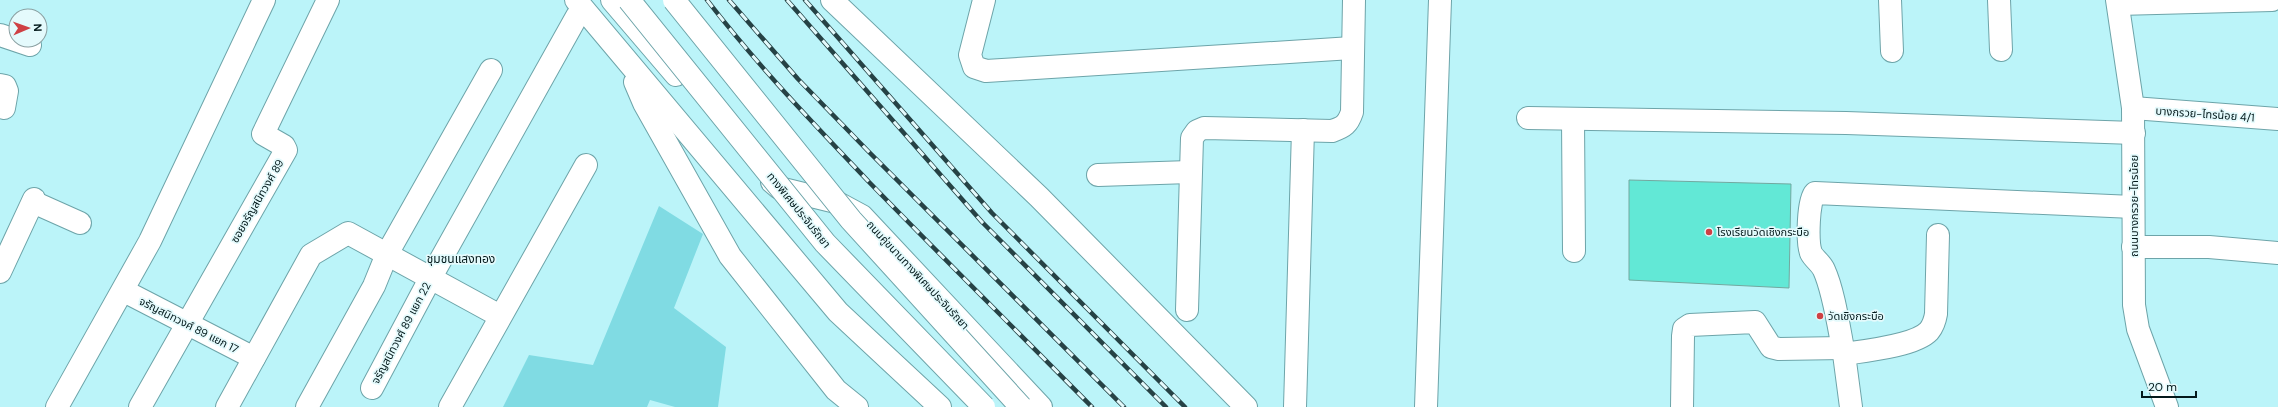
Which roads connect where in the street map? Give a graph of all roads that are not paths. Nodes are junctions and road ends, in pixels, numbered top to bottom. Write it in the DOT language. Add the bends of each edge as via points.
graph roads {
  1 [pos="264,0"];
  2 [pos="328,0"];
  3 [pos="612,0"];
  4 [pos="629,0"];
  5 [pos="674,0"];
  6 [pos="832,0"];
  7 [pos="984,0"];
  8 [pos="1354,0"];
  9 [pos="1440,0"];
  10 [pos="1890,0"];
  11 [pos="1999,0"];
  12 [pos="2272,0"];
  13 [pos="2117,2"];
  14 [pos="576,8"];
  15 [pos="1352,48"];
  16 [pos="2001,50"];
  17 [pos="1892,51"];
  18 [pos="624,57"];
  19 [pos="491,70"];
  20 [pos="0,85"];
  21 [pos="4,108"];
  22 [pos="2133,108"];
  23 [pos="1528,118"];
  24 [pos="2278,119"];
  25 [pos="1573,120"];
  26 [pos="1303,130"];
  27 [pos="2134,133"];
  28 [pos="586,165"];
  29 [pos="1190,172"];
  30 [pos="1098,175"];
  31 [pos="2133,207"];
  32 [pos="80,223"];
  33 [pos="1938,235"];
  34 [pos="2133,247"];
  35 [pos="1574,252"];
  36 [pos="2278,253"];
  37 [pos="388,254"];
  38 [pos="0,272"];
  39 [pos="431,277"];
  40 [pos="124,291"];
  41 [pos="1187,310"];
  42 [pos="500,316"];
  43 [pos="187,324"];
  44 [pos="1843,351"];
  45 [pos="254,358"];
  46 [pos="372,388"];
  47 [pos="57,407"];
  48 [pos="140,407"];
  49 [pos="227,407"];
  50 [pos="307,407"];
  51 [pos="450,407"];
  52 [pos="857,407"];
  53 [pos="940,407"];
  54 [pos="984,407"];
  55 [pos="1021,407"];
  56 [pos="1041,407"];
  57 [pos="1246,407"];
  58 [pos="1295,407"];
  59 [pos="1426,407"];
  60 [pos="1682,407"];
  61 [pos="1851,407"];
  62 [pos="2167,407"];
  1 -- 40 [label="main road"];
  2 -- 43 [label="main road, ซอยจรัญสนิทวงศ์ 89" via="263,134 284,146 286,150"];
  3 -- 56 [label="main road, ถนนคู่ขนานทางพิเศษประจิมรัถยา" via="757,169 779,188 836,202 862,216"];
  4 -- 54 [label="main road, ทางพิเศษประจิมรัถยา, bridge" via="825,243"];
  5 -- 55 [label="main road, bridge" via="851,220"];
  6 -- 57 [label="main road" via="1016,175"];
  7 -- 15 [label="main road" via="970,55 974,66 986,71"];
  8 -- 15 [label="main road"];
  9 -- 59 [label="main road"];
  10 -- 17 [label="main road"];
  11 -- 16 [label="main road"];
  12 -- 13 [label="main road"];
  13 -- 22 [label="main road, ถนนบางกรวย-ไทรน้อย"];
  14 -- 18 [label="main road"];
  14 -- 39 [label="main road, จรัญสนิทวงศ์ 89 แยก 22"];
  15 -- 26 [label="main road" via="1352,112 1349,122 1343,128 1332,132"];
  18 -- 52 [label="main road" via="644,102 730,256 836,390"];
  18 -- 53 [label="main road" via="838,312"];
  19 -- 37 [label="main road"];
  20 -- 21 [label="main road" via="5,86 7,91"];
  22 -- 24 [label="main road, บางกรวย-ไทรน้อย 4/1"];
  22 -- 27 [label="main road, ถนนบางกรวย-ไทรน้อย"];
  23 -- 25 [label="main road"];
  25 -- 27 [label="main road" via="1846,123"];
  25 -- 35 [label="main road"];
  26 -- 29 [label="main road" via="1204,128 1197,131 1192,138"];
  26 -- 58 [label="main road"];
  27 -- 31 [label="main road, ถนนบางกรวย-ไทรน้อย"];
  28 -- 42 [label="main road"];
  29 -- 30 [label="main road"];
  29 -- 41 [label="main road"];
  31 -- 34 [label="main road, ถนนบางกรวย-ไทรน้อย"];
  31 -- 44 [label="main road" via="1816,193 1811,197 1810,204 1809,243 1811,253 1824,270"];
  32 -- 38 [label="main road" via="33,200"];
  33 -- 44 [label="main road" via="1936,314 1928,332 1919,338 1888,347"];
  34 -- 36 [label="main road" via="2209,247"];
  34 -- 62 [label="main road, ถนนบางกรวย-ไทรน้อย" via="2134,305 2138,329"];
  37 -- 39 [label="main road"];
  37 -- 45 [label="main road" via="348,233 311,255"];
  37 -- 50 [label="main road" via="374,286"];
  39 -- 42 [label="main road"];
  39 -- 46 [label="main road, จรัญสนิทวงศ์ 89 แยก 22"];
  40 -- 43 [label="main road, จรัญสนิทวงศ์ 89 แยก 17"];
  40 -- 47 [label="main road"];
  42 -- 51 [label="main road"];
  43 -- 45 [label="main road, จรัญสนิทวงศ์ 89 แยก 17"];
  43 -- 48 [label="main road, ซอยจรัญสนิทวงศ์ 89"];
  44 -- 60 [label="main road" via="1771,347 1755,322 1690,325 1684,329 1683,336"];
  44 -- 61 [label="main road"];
  45 -- 49 [label="main road"];
}
